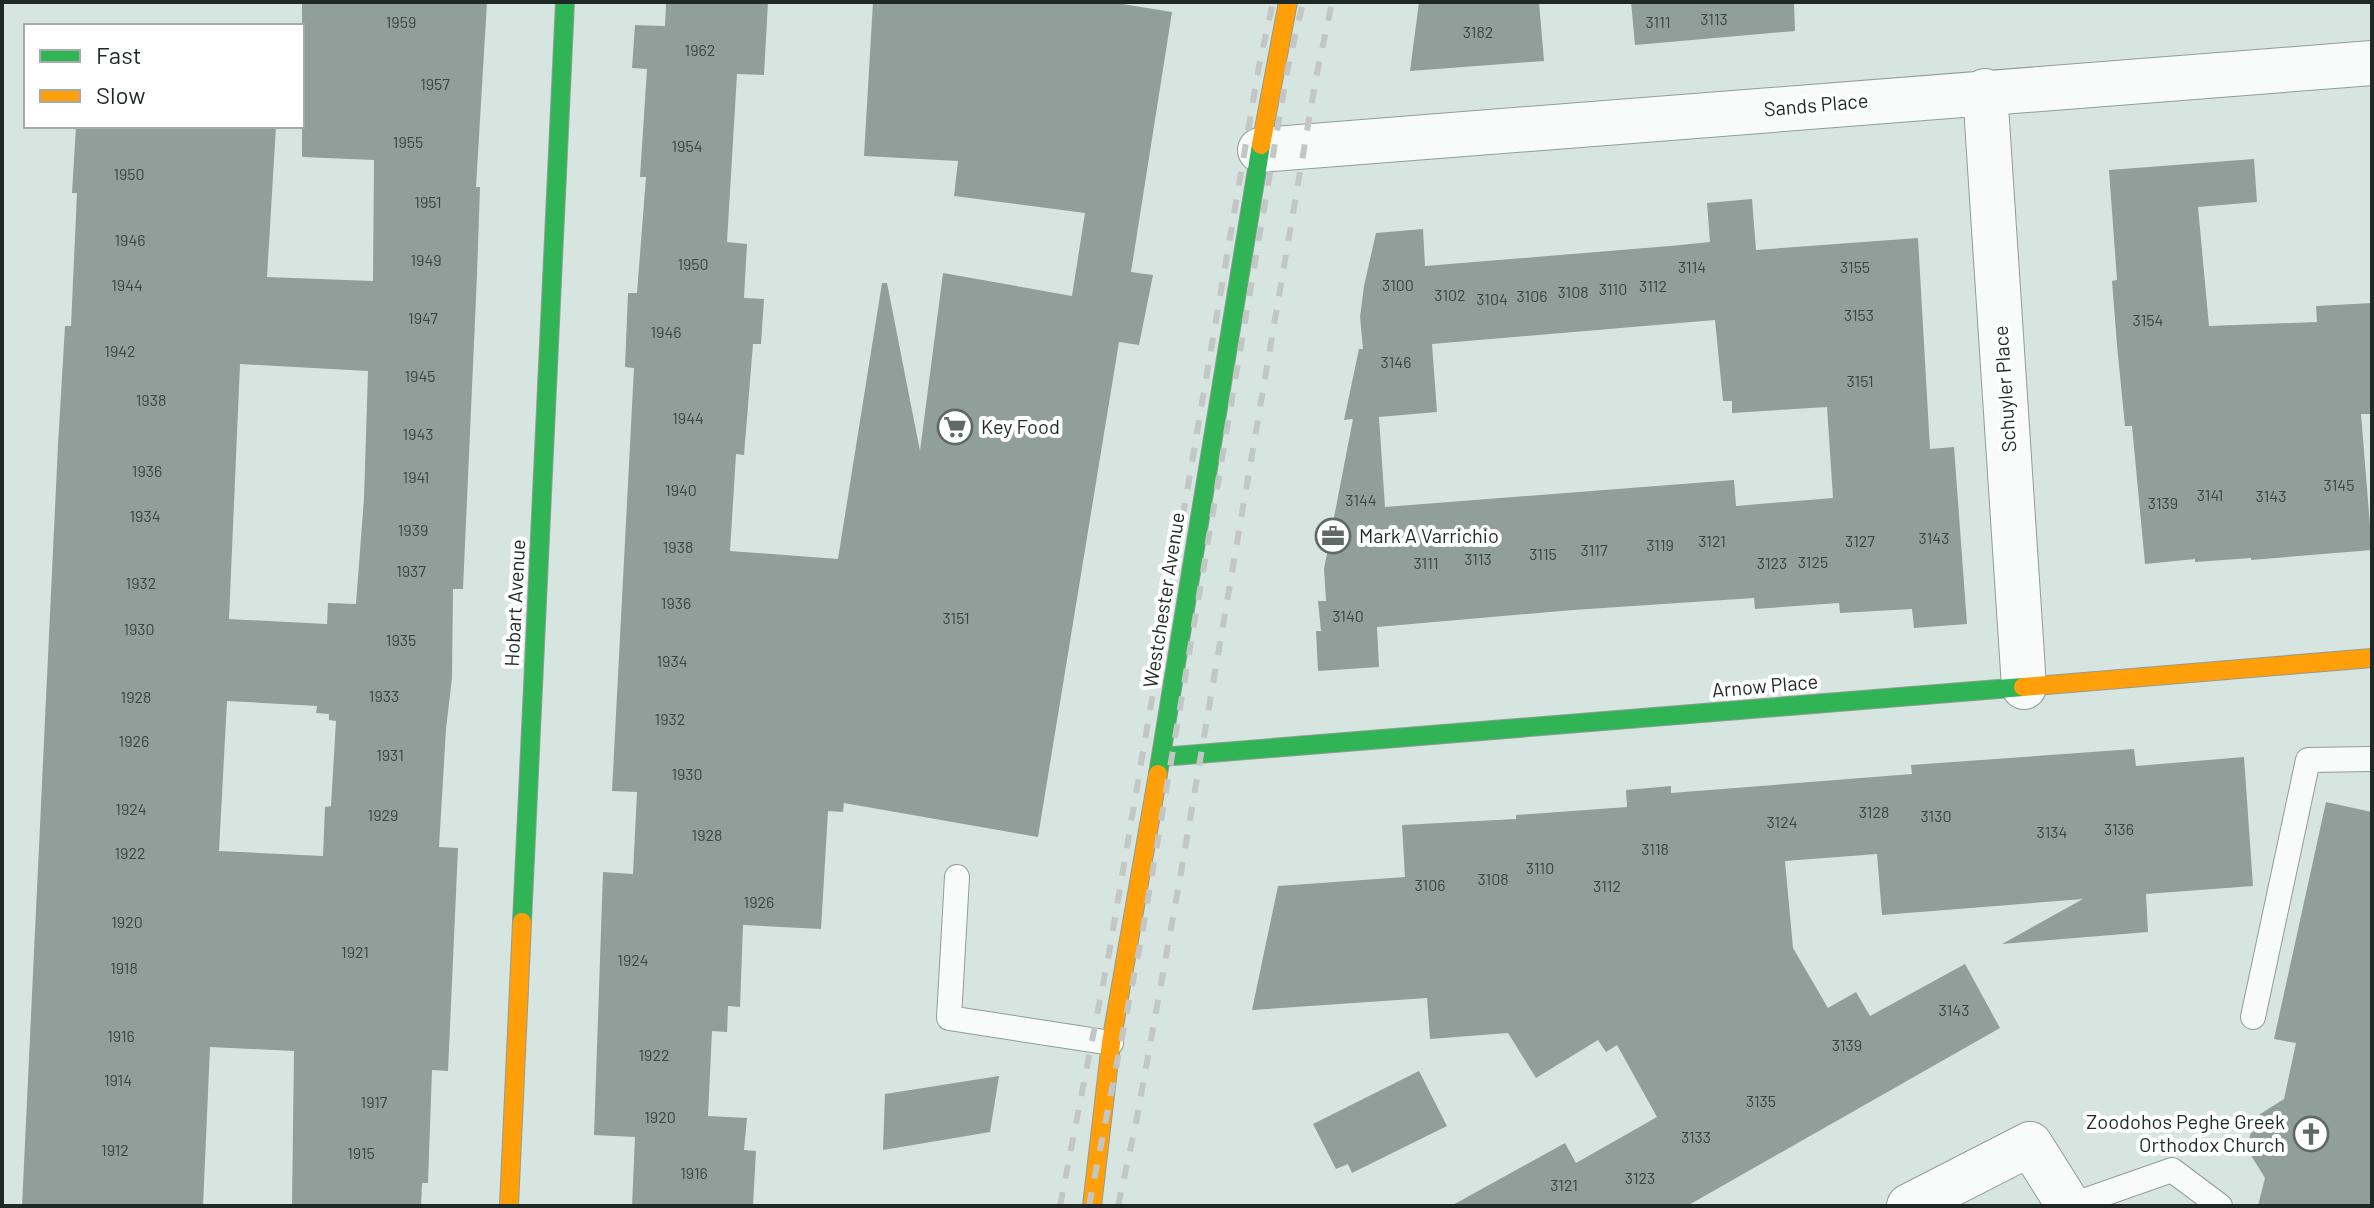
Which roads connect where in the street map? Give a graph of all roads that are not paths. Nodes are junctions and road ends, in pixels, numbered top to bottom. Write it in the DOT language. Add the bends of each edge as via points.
graph roads {
  1 [pos="565,2"];
  2 [pos="1288,2"];
  3 [pos="2372,63"];
  4 [pos="1985,91"];
  5 [pos="1260,150"];
  6 [pos="2372,658"];
  7 [pos="2024,687"];
  8 [pos="1161,757"];
  9 [pos="2372,759"];
  10 [pos="957,877"];
  11 [pos="2253,1017"];
  12 [pos="1111,1043"];
  13 [pos="509,1206"];
  14 [pos="1092,1206"];
  15 [pos="1909,1206"];
  16 [pos="2069,1206"];
  17 [pos="2220,1206"];
  1 -- 13 [label="street, Hobart Avenue"];
  2 -- 5 [label="street, Westchester Avenue"];
  3 -- 4 [label="street, Sands Place"];
  4 -- 5 [label="street, Sands Place"];
  4 -- 7 [label="street, Schuyler Place"];
  5 -- 8 [label="street, Westchester Avenue"];
  6 -- 7 [label="street, Arnow Place"];
  7 -- 8 [label="street, Arnow Place"];
  8 -- 12 [label="street, Westchester Avenue"];
  9 -- 11 [label="lane" via="2308,760"];
  10 -- 12 [label="lane" via="949,1018"];
  12 -- 14 [label="street, Westchester Avenue"];
  15 -- 16 [label="street" via="2030,1144"];
  16 -- 17 [label="lane" via="2172,1170"];
}
